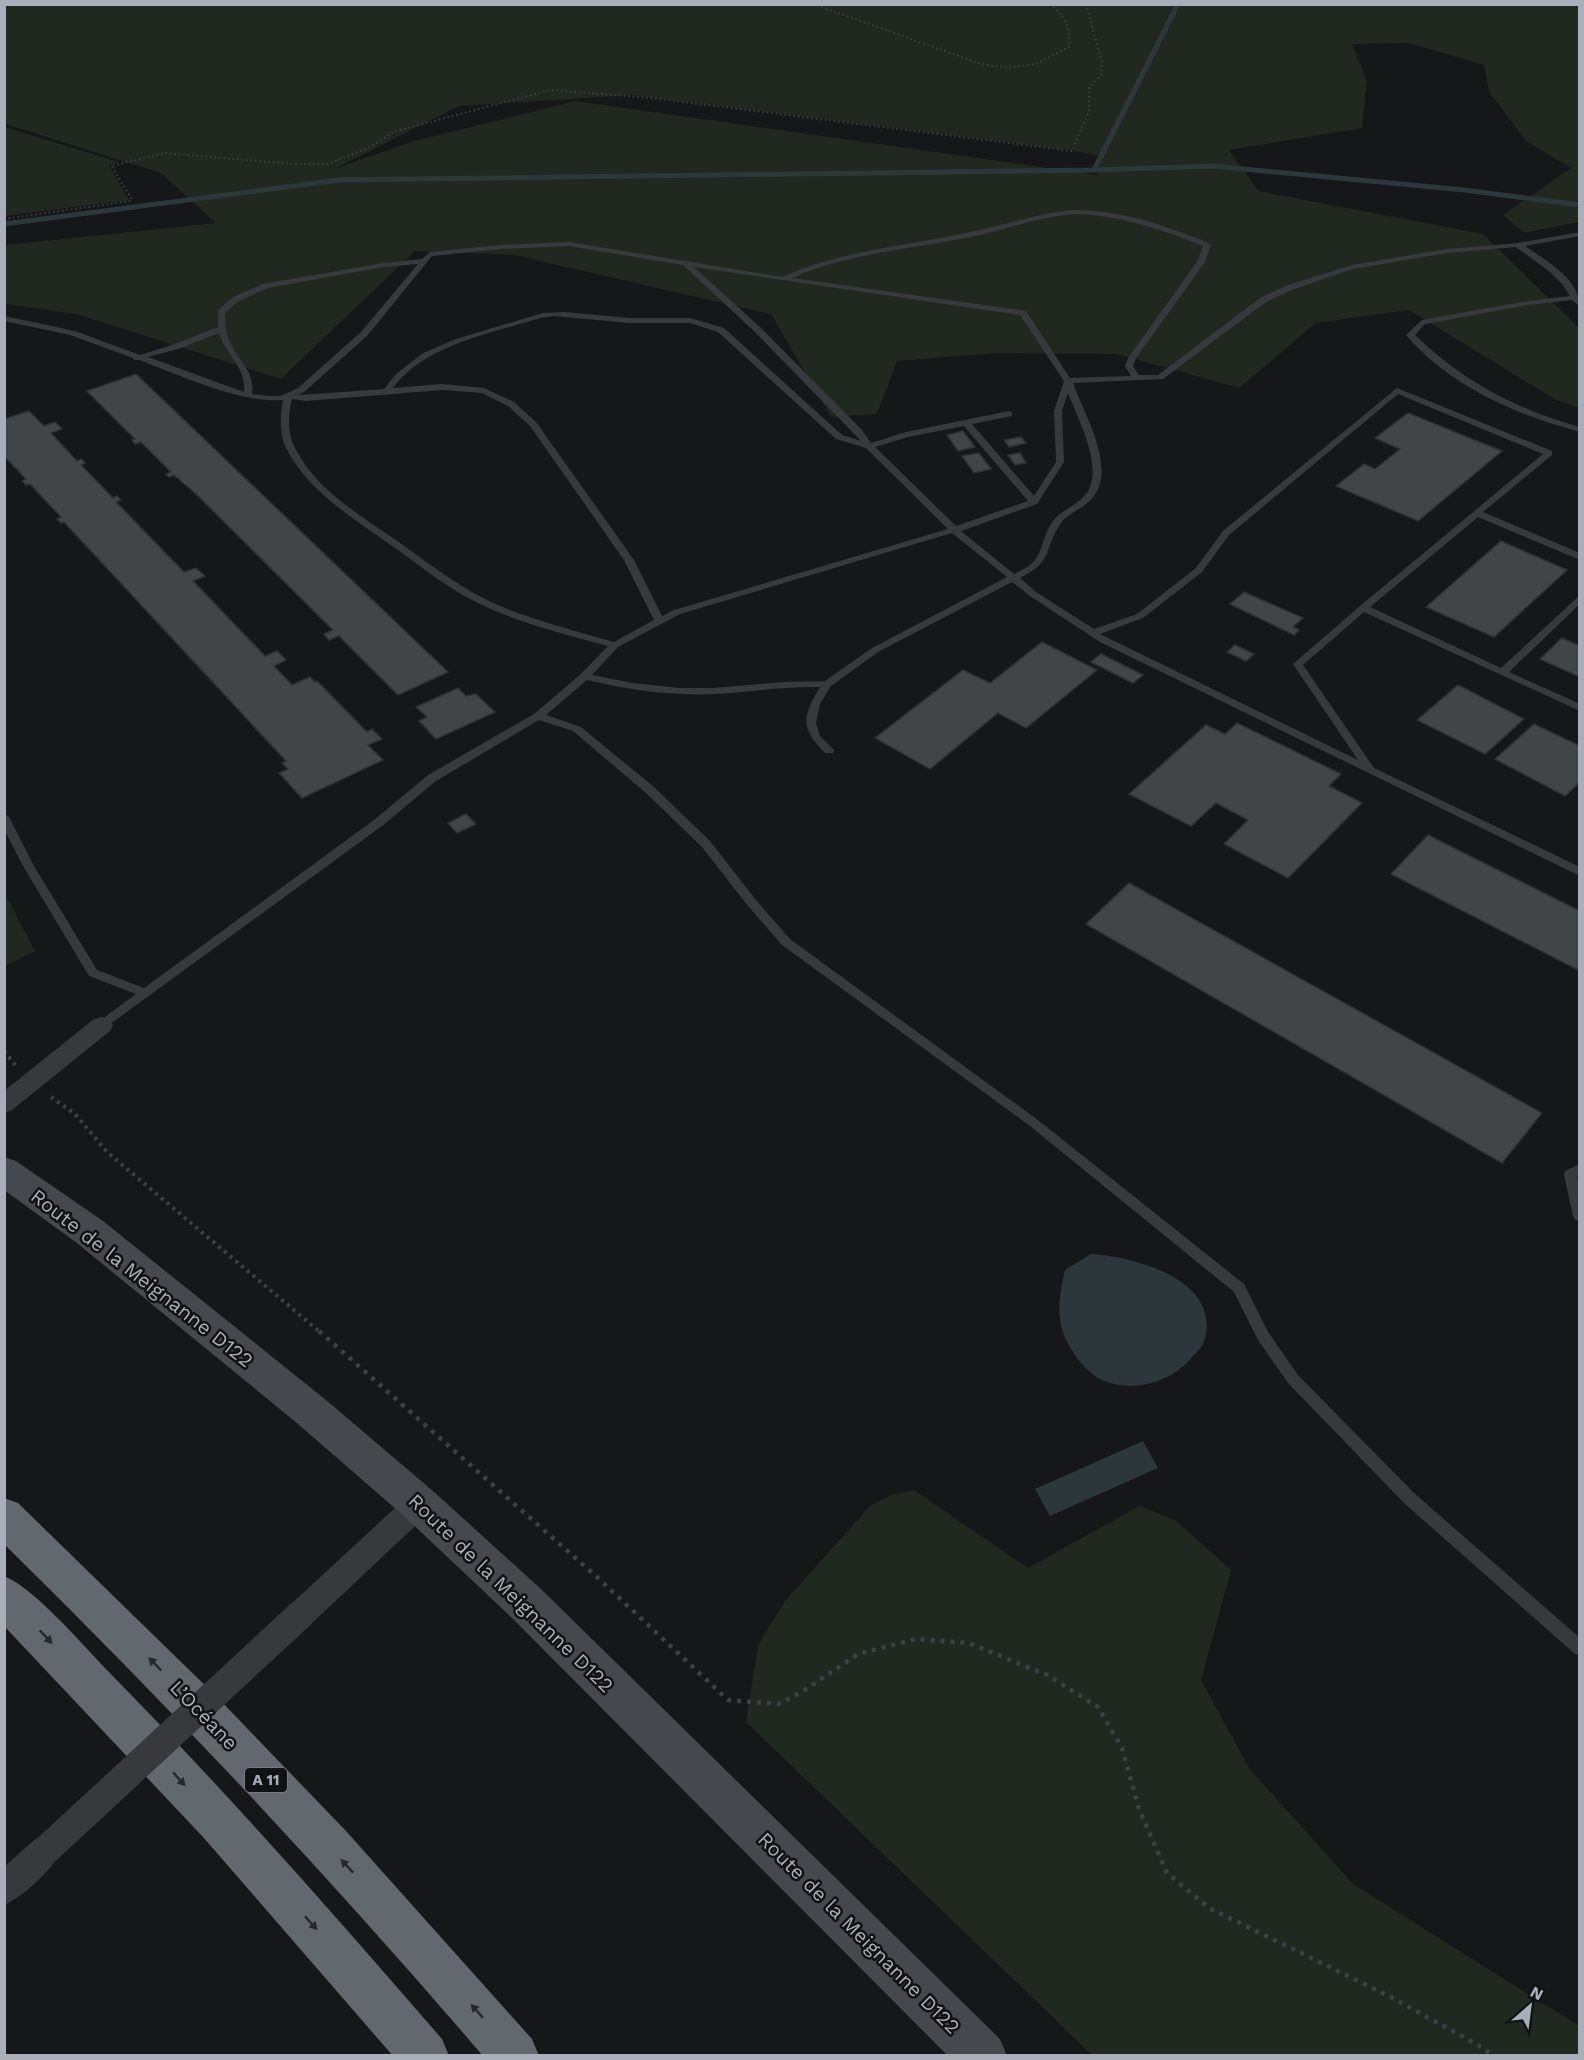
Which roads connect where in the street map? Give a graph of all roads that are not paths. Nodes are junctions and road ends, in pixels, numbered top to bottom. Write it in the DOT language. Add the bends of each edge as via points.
graph roads {
  1 [pos="1580,234"];
  2 [pos="1518,245"];
  3 [pos="424,261"];
  4 [pos="686,264"];
  5 [pos="783,279"];
  6 [pos="1573,298"];
  7 [pos="1580,305"];
  8 [pos="4,318"];
  9 [pos="221,329"];
  10 [pos="137,358"];
  11 [pos="1136,377"];
  12 [pos="1068,381"];
  13 [pos="388,390"];
  14 [pos="248,396"];
  15 [pos="289,396"];
  16 [pos="1009,414"];
  17 [pos="965,422"];
  18 [pos="1580,430"];
  19 [pos="869,446"];
  20 [pos="1034,502"];
  21 [pos="1477,513"];
  22 [pos="954,530"];
  23 [pos="1580,557"];
  24 [pos="1011,578"];
  25 [pos="1580,598"];
  26 [pos="1363,608"];
  27 [pos="659,621"];
  28 [pos="1093,633"];
  29 [pos="615,645"];
  30 [pos="1503,672"];
  31 [pos="585,676"];
  32 [pos="827,684"];
  33 [pos="1580,708"];
  34 [pos="538,716"];
  35 [pos="829,751"];
  36 [pos="1370,770"];
  37 [pos="4,817"];
  38 [pos="1580,872"];
  39 [pos="146,993"];
  40 [pos="102,1025"];
  41 [pos="4,1104"];
  42 [pos="1580,1169"];
  43 [pos="4,1171"];
  44 [pos="1580,1215"];
  45 [pos="419,1504"];
  46 [pos="4,1516"];
  47 [pos="4,1596"];
  48 [pos="1580,1649"];
  49 [pos="4,1888"];
  50 [pos="425,2055"];
  51 [pos="515,2055"];
  52 [pos="983,2055"];
  1 -- 2 [label="lane"];
  2 -- 6 [label="lane" via="1555,273 1571,289"];
  2 -- 11 [label="lane" via="1446,251 1352,267 1291,286 1263,300 1160,378"];
  3 -- 4 [label="lane" via="430,254 569,244"];
  3 -- 9 [label="lane" via="266,286 236,299 220,312"];
  3 -- 15 [label="lane" via="364,333 301,390"];
  4 -- 5 [label="lane"];
  4 -- 19 [label="lane" via="758,330"];
  5 -- 11 [label="lane" via="825,263 1052,214 1089,212 1166,228 1207,245 1201,262 1132,358 1129,366"];
  5 -- 12 [label="lane" via="1023,313"];
  6 -- 7 [label="lane"];
  6 -- 18 [label="lane" via="1422,322 1410,335 1454,374 1496,401"];
  8 -- 10 [label="lane" via="72,333"];
  9 -- 10 [label="lane"];
  9 -- 14 [label="lane" via="250,382"];
  10 -- 14 [label="lane"];
  11 -- 12 [label="lane"];
  12 -- 20 [label="lane" via="1058,411 1060,462"];
  12 -- 24 [label="lane" via="1096,456 1097,482 1088,497 1059,518 1040,561"];
  13 -- 15 [label="lane" via="306,398"];
  13 -- 19 [label="lane" via="400,373 430,352 551,314 640,321 681,318 721,330 839,437"];
  13 -- 27 [label="lane" via="484,390 511,404 532,424 629,560"];
  14 -- 15 [label="lane"];
  15 -- 29 [label="lane" via="284,409 289,446 305,470 345,508 482,601"];
  16 -- 17 [label="lane"];
  17 -- 19 [label="lane"];
  17 -- 20 [label="lane"];
  19 -- 22 [label="lane"];
  20 -- 22 [label="lane"];
  21 -- 23 [label="lane"];
  21 -- 26 [label="lane"];
  21 -- 28 [label="lane" via="1549,453 1397,391 1226,533 1199,570 1140,616"];
  22 -- 24 [label="lane"];
  22 -- 27 [label="lane" via="677,612"];
  24 -- 28 [label="lane"];
  24 -- 32 [label="lane" via="875,650"];
  25 -- 30 [label="lane"];
  26 -- 30 [label="lane"];
  26 -- 36 [label="lane" via="1298,664"];
  27 -- 29 [label="lane"];
  28 -- 36 [label="lane"];
  29 -- 31 [label="lane"];
  30 -- 33 [label="lane"];
  31 -- 32 [label="lane" via="657,691"];
  31 -- 34 [label="lane"];
  32 -- 35 [label="lane" via="815,704 811,723 815,737"];
  34 -- 39 [label="lane" via="432,778 378,823"];
  34 -- 48 [label="lane" via="577,729 650,790 706,844 786,942 1034,1123 1239,1288 1263,1336 1293,1379 1409,1498"];
  36 -- 38 [label="lane"];
  37 -- 39 [label="lane" via="93,973"];
  39 -- 40 [label="lane"];
  40 -- 41 [label="street"];
  42 -- 44 [label="lane" via="1570,1175"];
  43 -- 45 [label="street, Route de la Meignanne D122" via="90,1232"];
  45 -- 49 [label="street, bridge"];
  45 -- 52 [label="street, Route de la Meignanne D122" via="527,1604"];
  51 -- 46 [label="highway, L’Océane / A 11, one-way" via="427,1952 235,1746"];
  47 -- 50 [label="highway, one-way" via="311,1923"];
}
